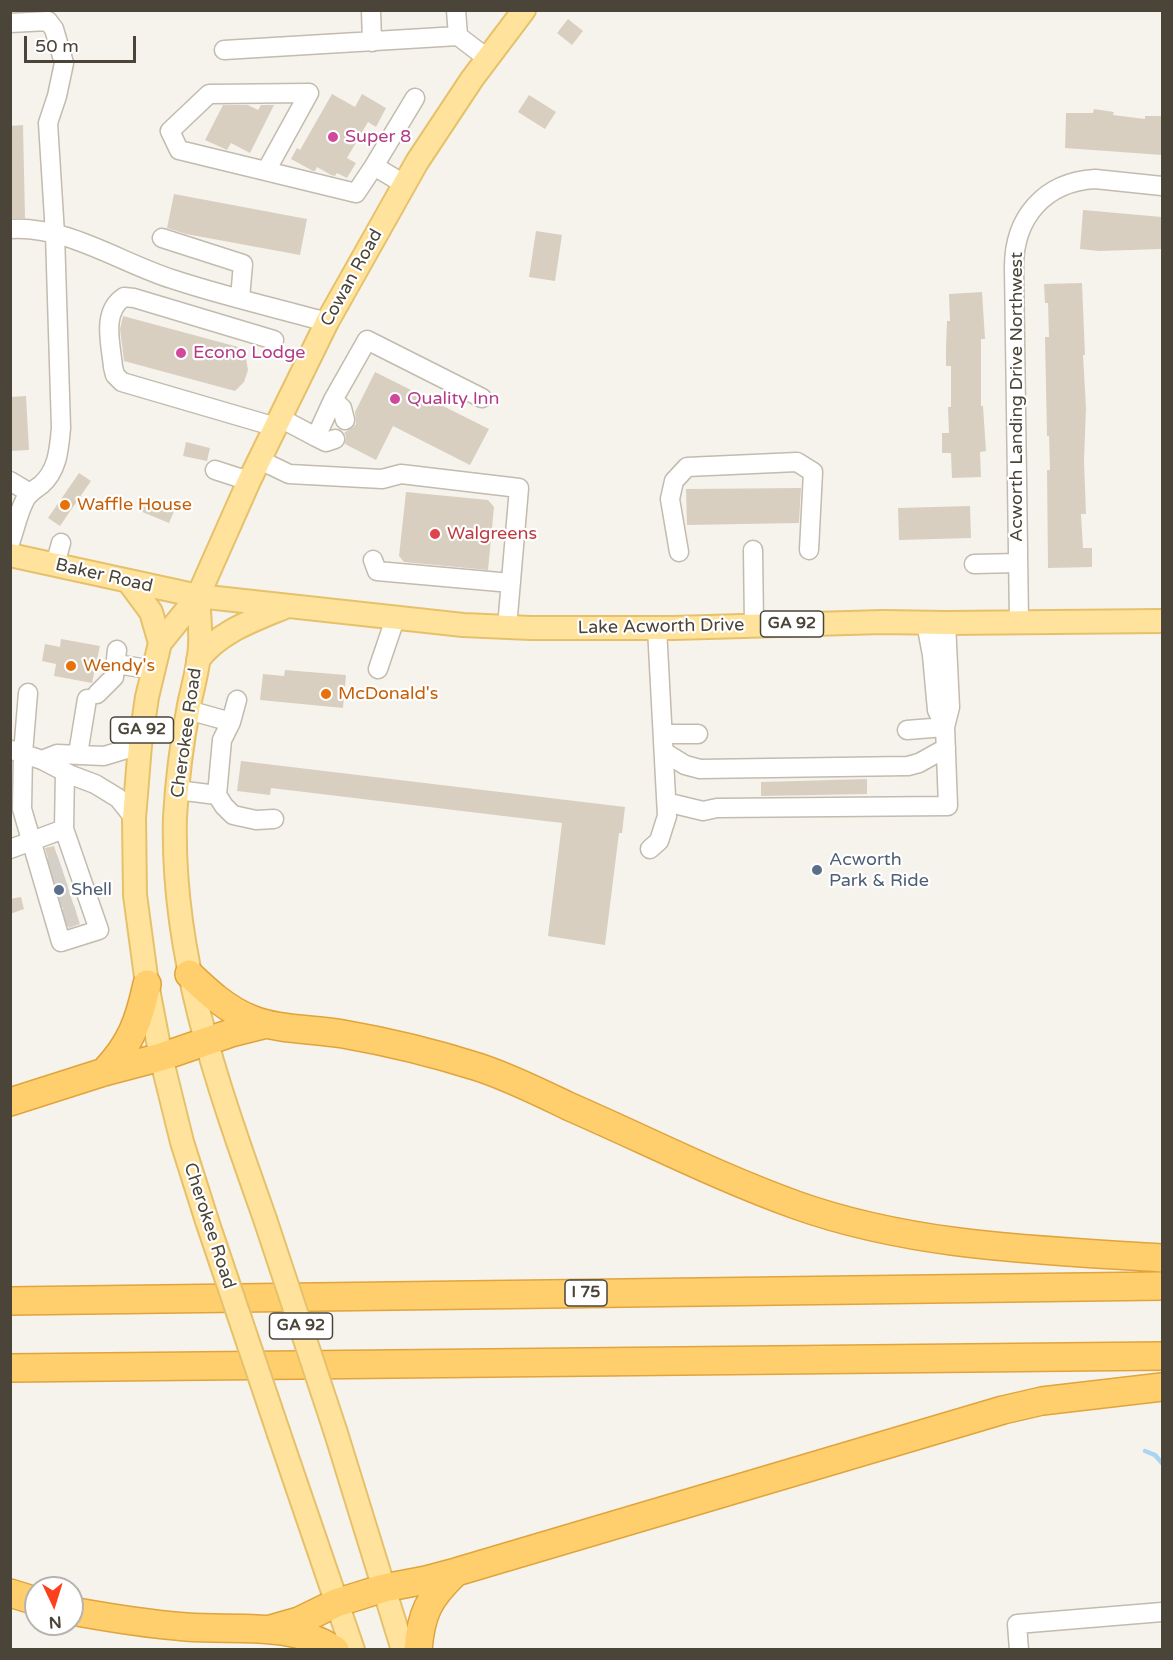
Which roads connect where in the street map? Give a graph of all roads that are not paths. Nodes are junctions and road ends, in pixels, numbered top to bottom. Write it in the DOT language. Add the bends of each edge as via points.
graph roads {
  1 [pos="371,10"];
  2 [pos="456,10"];
  3 [pos="524,10"];
  4 [pos="20,19"];
  5 [pos="458,36"];
  6 [pos="372,42"];
  7 [pos="224,50"];
  8 [pos="487,58"];
  9 [pos="415,98"];
  10 [pos="374,166"];
  11 [pos="266,171"];
  12 [pos="404,183"];
  13 [pos="1162,186"];
  14 [pos="10,229"];
  15 [pos="55,234"];
  16 [pos="162,238"];
  17 [pos="247,300"];
  18 [pos="327,322"];
  19 [pos="243,331"];
  20 [pos="274,340"];
  21 [pos="482,398"];
  22 [pos="333,400"];
  23 [pos="345,420"];
  24 [pos="278,423"];
  25 [pos="316,437"];
  26 [pos="335,439"];
  27 [pos="260,460"];
  28 [pos="215,470"];
  29 [pos="10,481"];
  30 [pos="249,481"];
  31 [pos="30,493"];
  32 [pos="10,543"];
  33 [pos="61,543"];
  34 [pos="678,549"];
  35 [pos="753,550"];
  36 [pos="809,550"];
  37 [pos="10,555"];
  38 [pos="373,560"];
  39 [pos="1018,563"];
  40 [pos="974,564"];
  41 [pos="55,565"];
  42 [pos="128,581"];
  43 [pos="511,584"];
  44 [pos="198,596"];
  45 [pos="287,606"];
  46 [pos="395,618"];
  47 [pos="1162,621"];
  48 [pos="1018,622"];
  49 [pos="936,623"];
  50 [pos="754,625"];
  51 [pos="507,627"];
  52 [pos="657,628"];
  53 [pos="160,643"];
  54 [pos="198,660"];
  55 [pos="378,669"];
  56 [pos="153,670"];
  57 [pos="28,693"];
  58 [pos="237,700"];
  59 [pos="188,710"];
  60 [pos="231,722"];
  61 [pos="945,727"];
  62 [pos="907,730"];
  63 [pos="698,734"];
  64 [pos="664,743"];
  65 [pos="140,745"];
  66 [pos="946,748"];
  67 [pos="17,751"];
  68 [pos="78,754"];
  69 [pos="42,760"];
  70 [pos="65,772"];
  71 [pos="177,790"];
  72 [pos="217,795"];
  73 [pos="667,805"];
  74 [pos="16,811"];
  75 [pos="134,818"];
  76 [pos="274,819"];
  77 [pos="64,830"];
  78 [pos="32,841"];
  79 [pos="10,849"];
  80 [pos="650,849"];
  81 [pos="59,881"];
  82 [pos="189,974"];
  83 [pos="147,984"];
  84 [pos="267,1024"];
  85 [pos="205,1041"];
  86 [pos="161,1057"];
  87 [pos="104,1072"];
  88 [pos="10,1102"];
  89 [pos="1162,1258"];
  90 [pos="1162,1286"];
  91 [pos="10,1301"];
  92 [pos="1162,1356"];
  93 [pos="10,1368"];
  94 [pos="1162,1387"];
  95 [pos="456,1572"];
  96 [pos="384,1588"];
  97 [pos="336,1603"];
  98 [pos="1162,1612"];
  99 [pos="84,1613"];
  100 [pos="271,1629"];
  101 [pos="335,1650"];
  102 [pos="353,1650"];
  103 [pos="403,1650"];
  104 [pos="418,1650"];
  105 [pos="1019,1650"];
  1 -- 6 [label="street"];
  2 -- 5 [label="street"];
  3 -- 8 [label="main road, Cowan Road"];
  4 -- 15 [label="street" via="48,21 64,63 48,123"];
  5 -- 6 [label="street"];
  5 -- 8 [label="street"];
  6 -- 7 [label="street"];
  8 -- 12 [label="main road, Cowan Road"];
  9 -- 10 [label="street"];
  10 -- 11 [label="street" via="356,193"];
  10 -- 12 [label="street"];
  11 -- 11 [label="street" via="179,150 170,131 209,94 309,93"];
  12 -- 18 [label="main road, Cowan Road"];
  13 -- 39 [label="street, Acworth Landing Drive Northwest" via="1104,180 1074,182 1053,190 1039,202 1016,236"];
  14 -- 15 [label="street"];
  15 -- 17 [label="street" via="170,279"];
  15 -- 31 [label="street" via="59,451 54,469"];
  16 -- 17 [label="street" via="243,264"];
  17 -- 18 [label="street"];
  17 -- 19 [label="street"];
  18 -- 24 [label="main road, Cowan Road"];
  19 -- 20 [label="street"];
  19 -- 24 [label="street" via="124,297 110,316 115,375 122,382"];
  21 -- 22 [label="street" via="367,340"];
  22 -- 23 [label="street" via="342,408"];
  22 -- 25 [label="street"];
  24 -- 25 [label="street"];
  24 -- 27 [label="main road, Cowan Road"];
  25 -- 26 [label="street" via="326,442"];
  27 -- 30 [label="main road, Cowan Road"];
  27 -- 43 [label="street" via="289,474 382,479 401,474 519,488"];
  28 -- 30 [label="street"];
  29 -- 31 [label="street"];
  30 -- 44 [label="main road, Cowan Road"];
  31 -- 32 [label="street"];
  33 -- 41 [label="street"];
  34 -- 36 [label="street" via="670,500 674,480 687,467 797,462 813,472"];
  35 -- 50 [label="street"];
  37 -- 41 [label="main road, Baker Road"];
  38 -- 43 [label="street" via="377,572"];
  39 -- 40 [label="street"];
  39 -- 48 [label="street, Acworth Landing Drive Northwest"];
  41 -- 42 [label="main road, Baker Road"];
  42 -- 44 [label="main road, Baker Road"];
  42 -- 53 [label="main road" via="151,612"];
  43 -- 51 [label="street"];
  44 -- 45 [label="main road, Lake Acworth Drive / GA 92"];
  44 -- 53 [label="main road, Cherokee Road / GA 92"];
  44 -- 54 [label="main road, Cherokee Road / GA 92"];
  45 -- 46 [label="main road, Lake Acworth Drive / GA 92"];
  45 -- 54 [label="main road" via="238,628 213,644"];
  46 -- 51 [label="main road, Lake Acworth Drive / GA 92"];
  46 -- 55 [label="street"];
  47 -- 48 [label="main road, Lake Acworth Drive / GA 92"];
  48 -- 49 [label="main road, Lake Acworth Drive / GA 92"];
  49 -- 50 [label="main road, Lake Acworth Drive / GA 92"];
  49 -- 61 [label="street" via="932,655 937,710"];
  50 -- 52 [label="main road, Lake Acworth Drive / GA 92"];
  51 -- 52 [label="main road, Lake Acworth Drive / GA 92"];
  52 -- 64 [label="street"];
  53 -- 56 [label="main road, Cherokee Road / GA 92"];
  54 -- 59 [label="main road, Cherokee Road / GA 92"];
  56 -- 65 [label="main road, Cherokee Road / GA 92"];
  56 -- 68 [label="street" via="117,657 114,677 92,697"];
  57 -- 67 [label="street"];
  58 -- 60 [label="street"];
  59 -- 60 [label="street"];
  59 -- 71 [label="main road, Cherokee Road / GA 92"];
  60 -- 72 [label="street" via="222,740"];
  61 -- 62 [label="street"];
  61 -- 66 [label="street"];
  63 -- 64 [label="street"];
  64 -- 66 [label="street" via="685,765 700,769 908,766"];
  64 -- 73 [label="street"];
  65 -- 68 [label="street" via="104,756"];
  65 -- 75 [label="main road, Cherokee Road / GA 92"];
  66 -- 73 [label="street" via="948,806 717,808 703,812"];
  67 -- 69 [label="street"];
  67 -- 74 [label="street"];
  68 -- 69 [label="street" via="57,754"];
  69 -- 70 [label="street"];
  70 -- 75 [label="street" via="107,790"];
  70 -- 77 [label="street"];
  71 -- 72 [label="street"];
  71 -- 82 [label="main road, Cherokee Road / GA 92" via="178,903"];
  72 -- 76 [label="street" via="233,815"];
  73 -- 80 [label="street" via="659,841"];
  74 -- 78 [label="street"];
  75 -- 83 [label="main road, Cherokee Road / GA 92" via="135,896"];
  77 -- 78 [label="street"];
  77 -- 81 [label="street"];
  78 -- 79 [label="street"];
  78 -- 81 [label="street"];
  81 -- 81 [label="street" via="71,916"];
  82 -- 84 [label="highway" via="222,1003"];
  82 -- 85 [label="main road, Cherokee Road / GA 92"];
  83 -- 86 [label="main road, Cherokee Road / GA 92"];
  83 -- 87 [label="highway" via="131,1038"];
  84 -- 85 [label="highway"];
  84 -- 89 [label="highway" via="387,1043 482,1068 728,1178 795,1205 863,1225 975,1245"];
  85 -- 86 [label="highway"];
  85 -- 96 [label="main road, Cherokee Road / GA 92, bridge"];
  86 -- 87 [label="highway"];
  86 -- 97 [label="main road, Cherokee Road / GA 92, bridge" via="207,1221"];
  87 -- 88 [label="highway"];
  90 -- 91 [label="highway, I 75"];
  92 -- 93 [label="highway"];
  94 -- 95 [label="highway" via="1052,1399 1003,1410"];
  95 -- 96 [label="highway"];
  95 -- 104 [label="highway" via="430,1601 420,1627"];
  96 -- 97 [label="highway"];
  96 -- 103 [label="main road, Cherokee Road / GA 92"];
  97 -- 100 [label="highway"];
  97 -- 102 [label="main road, Cherokee Road / GA 92"];
  98 -- 105 [label="street" via="1017,1624"];
  99 -- 100 [label="highway" via="169,1626"];
  100 -- 101 [label="highway" via="310,1637"];
}
